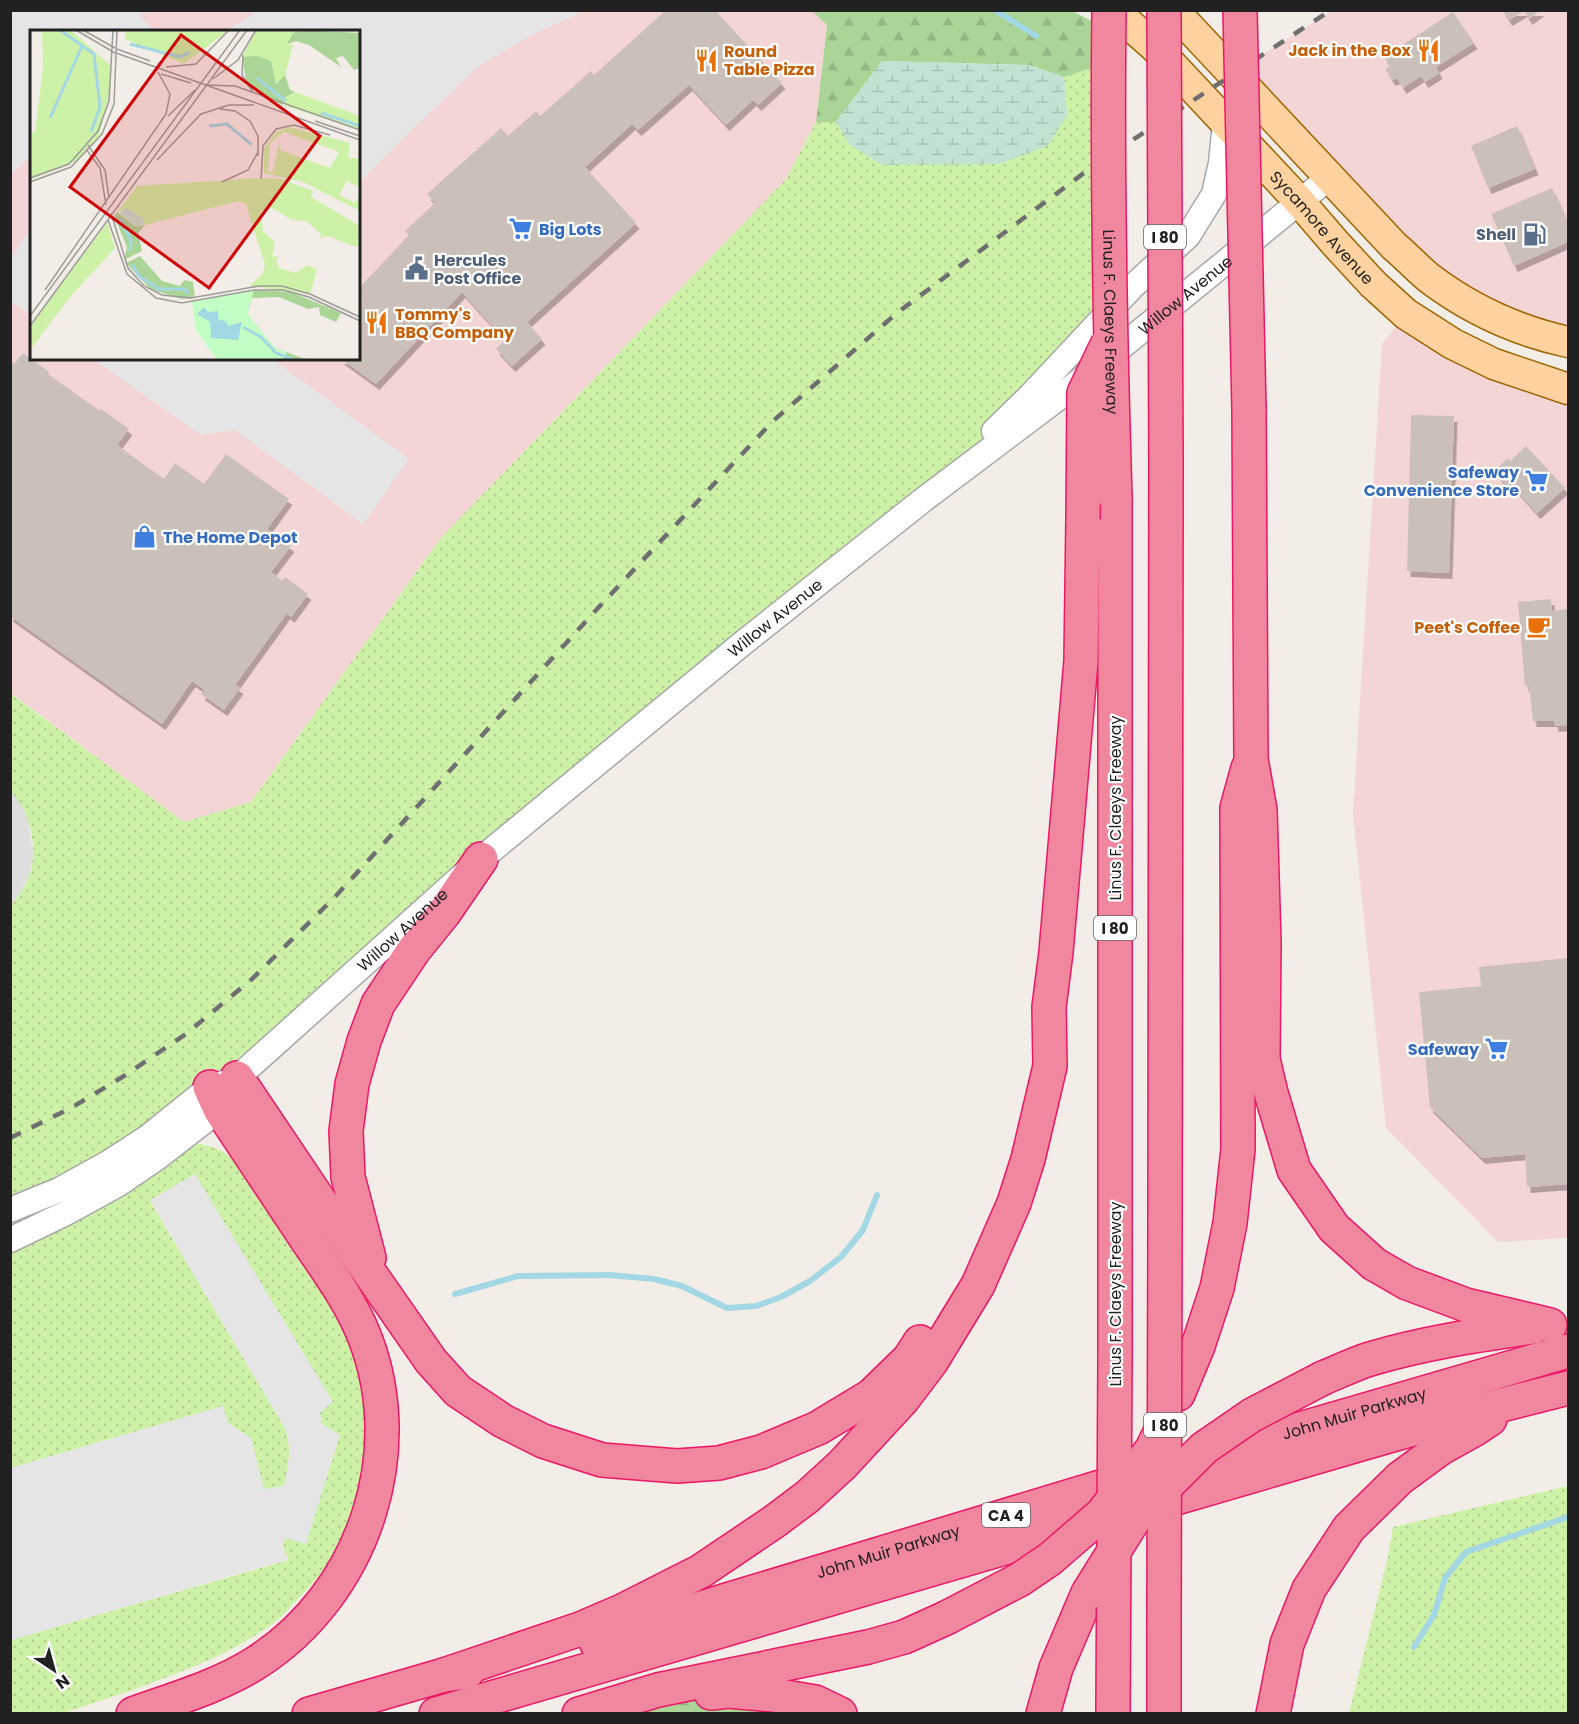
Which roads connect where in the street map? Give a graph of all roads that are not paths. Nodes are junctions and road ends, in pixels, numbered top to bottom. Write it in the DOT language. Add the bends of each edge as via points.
graph roads {
  1 [pos="1111,10"];
  2 [pos="1240,10"];
  3 [pos="1180,14"];
  4 [pos="1154,46"];
  5 [pos="1225,123"];
  6 [pos="1330,177"];
  7 [pos="1299,201"];
  8 [pos="1110,338"];
  9 [pos="1569,342"];
  10 [pos="1569,389"];
  11 [pos="923,500"];
  12 [pos="1251,759"];
  13 [pos="481,860"];
  14 [pos="1049,1007"];
  15 [pos="222,1092"];
  16 [pos="10,1210"];
  17 [pos="10,1240"];
  18 [pos="375,1280"];
  19 [pos="1559,1323"];
  20 [pos="1569,1351"];
  21 [pos="1569,1388"];
  22 [pos="1512,1403"];
  23 [pos="444,1675"];
  24 [pos="586,1711"];
  25 [pos="133,1713"];
  26 [pos="309,1713"];
  27 [pos="436,1713"];
  28 [pos="840,1713"];
  29 [pos="1043,1713"];
  30 [pos="1113,1713"];
  31 [pos="1164,1713"];
  32 [pos="1273,1713"];
  1 -- 4 [label="main road, Sycamore Avenue"];
  1 -- 8 [label="highway, Linus F. Claeys Freeway / I 80, bridge" via="1107,110"];
  2 -- 12 [label="highway, bridge" via="1249,409"];
  3 -- 4 [label="street"];
  3 -- 6 [label="main road"];
  3 -- 31 [label="highway, I 80, bridge" via="1166,463"];
  4 -- 5 [label="main road, Sycamore Avenue"];
  5 -- 7 [label="main road, Sycamore Avenue"];
  5 -- 11 [label="street" via="1214,194 1188,236 1132,287 1031,395"];
  6 -- 7 [label="street, Willow Avenue"];
  6 -- 9 [label="main road" via="1428,277 1498,320 1538,336"];
  7 -- 10 [label="main road, Sycamore Avenue" via="1406,314 1494,364"];
  7 -- 11 [label="street, Willow Avenue" via="1061,396"];
  8 -- 14 [label="highway, bridge" via="1084,393 1080,670"];
  8 -- 30 [label="highway, Linus F. Claeys Freeway / I 80, bridge" via="1115,497"];
  11 -- 13 [label="street, Willow Avenue"];
  12 -- 19 [label="highway" via="1260,810 1263,1059 1294,1170 1334,1228 1374,1264 1407,1283 1466,1305"];
  12 -- 24 [label="highway, bridge" via="1237,808 1238,1149 1230,1223 1217,1288 1198,1346 1152,1449 1102,1514 1050,1559 946,1618 904,1637 868,1647 658,1690"];
  13 -- 15 [label="street, Willow Avenue"];
  13 -- 18 [label="highway" via="378,1004 352,1084 346,1131 348,1177"];
  14 -- 18 [label="highway" via="1022,1130 989,1217 953,1292 909,1359 871,1396 818,1428 761,1452 718,1463 677,1466 602,1460 543,1441 503,1421 458,1391 431,1361"];
  14 -- 23 [label="highway" via="1050,1066 1014,1203 978,1285 956,1322 917,1380 873,1434 807,1497 701,1571 580,1629"];
  15 -- 16 [label="street, Willow Avenue" via="108,1163 59,1190"];
  15 -- 17 [label="street, Willow Avenue" via="158,1157 117,1185"];
  15 -- 18 [label="highway"];
  15 -- 25 [label="highway" via="360,1327 380,1400 378,1474 369,1516 352,1556 330,1593 303,1624 271,1652 235,1674"];
  19 -- 29 [label="highway, bridge" via="1472,1336 1368,1360 1323,1378 1252,1415 1204,1448 1136,1516 1088,1593 1056,1668"];
  20 -- 23 [label="highway, John Muir Parkway / CA 4" via="1071,1495 535,1660"];
  21 -- 22 [label="highway, John Muir Parkway / CA 4"];
  22 -- 27 [label="highway, John Muir Parkway / CA 4"];
  22 -- 32 [label="highway" via="1400,1478 1349,1528 1309,1589 1287,1644"];
  23 -- 26 [label="highway, John Muir Parkway / CA 4"];
  24 -- 28 [label="highway" via="728,1691 815,1702"];
}
